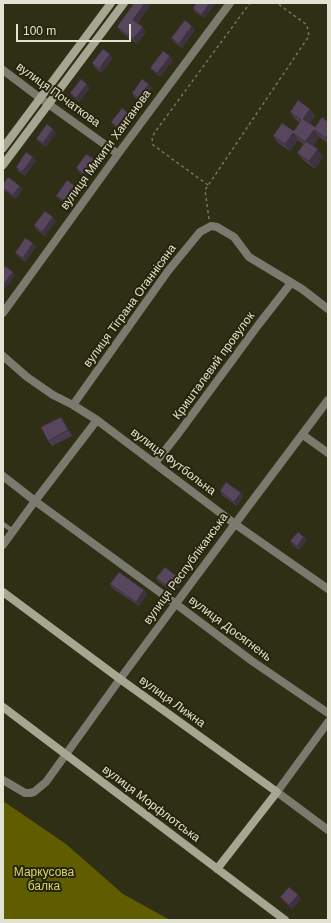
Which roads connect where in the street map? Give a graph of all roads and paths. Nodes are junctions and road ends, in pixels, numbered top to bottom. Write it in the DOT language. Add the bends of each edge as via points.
graph roads {
  1 [pos="111,3"];
  2 [pos="230,3"];
  3 [pos="250,3"];
  4 [pos="277,3"];
  5 [pos="119,5"];
  6 [pos="3,70"];
  7 [pos="40,98"];
  8 [pos="48,104"];
  9 [pos="3,148"];
  10 [pos="118,154"];
  11 [pos="3,165"];
  12 [pos="208,185"];
  13 [pos="210,226"];
  14 [pos="291,283"];
  15 [pos="328,308"];
  16 [pos="3,313"];
  17 [pos="3,356"];
  18 [pos="328,400"];
  19 [pos="73,405"];
  20 [pos="97,420"];
  21 [pos="302,435"];
  22 [pos="328,453"];
  23 [pos="155,463"];
  24 [pos="3,476"];
  25 [pos="35,501"];
  26 [pos="3,524"];
  27 [pos="235,524"];
  28 [pos="13,532"];
  29 [pos="3,545"];
  30 [pos="328,590"];
  31 [pos="3,592"];
  32 [pos="176,604"];
  33 [pos="120,680"];
  34 [pos="3,707"];
  35 [pos="328,713"];
  36 [pos="328,722"];
  37 [pos="66,754"];
  38 [pos="3,780"];
  39 [pos="277,792"];
  40 [pos="328,830"];
  41 [pos="217,869"];
  42 [pos="285,920"];
  1 -- 7 [label="street"];
  2 -- 10 [label="street, вулиця Микити Ханганова"];
  3 -- 12 [label="path" via="152,138 153,145"];
  4 -- 12 [label="path" via="307,24 309,36"];
  5 -- 8 [label="street"];
  6 -- 7 [label="street, вулиця Початкова"];
  7 -- 8 [label="street, вулиця Початкова"];
  7 -- 9 [label="street"];
  8 -- 10 [label="street, вулиця Початкова"];
  8 -- 11 [label="street"];
  10 -- 16 [label="street, вулиця Микити Ханганова"];
  12 -- 13 [label="path" via="205,190"];
  13 -- 14 [label="street" via="217,227 234,237 249,257"];
  13 -- 19 [label="street, вулиця Тіграна Оганнісяна" via="200,232 168,271"];
  14 -- 15 [label="street"];
  14 -- 23 [label="street, Кришталевий провулок"];
  17 -- 19 [label="street, вулиця Футбольна" via="27,377"];
  18 -- 21 [label="street, вулиця Республіканська"];
  19 -- 20 [label="street, вулиця Футбольна"];
  20 -- 23 [label="street, вулиця Футбольна"];
  20 -- 25 [label="street"];
  21 -- 22 [label="street"];
  21 -- 27 [label="street, вулиця Республіканська"];
  23 -- 27 [label="street, вулиця Футбольна"];
  24 -- 25 [label="street, вулиця Досягнень"];
  25 -- 28 [label="street"];
  25 -- 32 [label="street, вулиця Досягнень"];
  26 -- 28 [label="lane"];
  27 -- 30 [label="street, вулиця Футбольна"];
  27 -- 32 [label="street, вулиця Республіканська"];
  28 -- 29 [label="street"];
  31 -- 33 [label="street, вулиця Лижна"];
  32 -- 33 [label="street, вулиця Республіканська"];
  32 -- 35 [label="street, вулиця Досягнень" via="252,661"];
  33 -- 37 [label="street, вулиця Республіканська"];
  33 -- 39 [label="street, вулиця Лижна"];
  34 -- 37 [label="street, вулиця Морфлотська"];
  36 -- 39 [label="street"];
  37 -- 38 [label="street, вулиця Республіканська" via="46,782 34,792 25,793"];
  37 -- 41 [label="street, вулиця Морфлотська"];
  39 -- 40 [label="street, вулиця Лижна"];
  39 -- 41 [label="street"];
  41 -- 42 [label="street, вулиця Морфлотська"];
}
